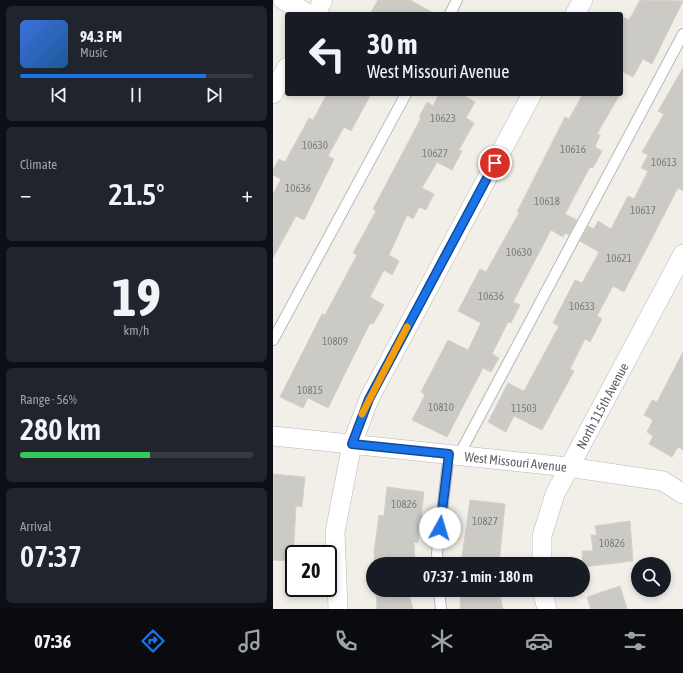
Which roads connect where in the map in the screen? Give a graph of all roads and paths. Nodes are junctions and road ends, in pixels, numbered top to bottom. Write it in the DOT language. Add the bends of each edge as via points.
graph roads {
  1 [pos="283,0"];
  2 [pos="323,0"];
  3 [pos="457,0"];
  4 [pos="583,0"];
  5 [pos="305,12"];
  6 [pos="317,12"];
  7 [pos="450,12"];
  8 [pos="576,12"];
  9 [pos="683,34"];
  10 [pos="285,72"];
  11 [pos="273,94"];
  12 [pos="405,96"];
  13 [pos="532,96"];
  14 [pos="683,254"];
  15 [pos="273,340"];
  16 [pos="273,436"];
  17 [pos="352,444"];
  18 [pos="454,455"];
  19 [pos="568,467"];
  20 [pos="683,494"];
  21 [pos="437,557"];
  22 [pos="542,557"];
  23 [pos="440,597"];
  24 [pos="544,597"];
  25 [pos="338,609"];
  26 [pos="441,609"];
  27 [pos="547,609"];
  1 -- 5 [label="street"];
  2 -- 6 [label="street"];
  3 -- 7 [label="lane"];
  4 -- 8 [label="street"];
  9 -- 18 [label="lane"];
  10 -- 11 [label="street"];
  12 -- 15 [label="lane"];
  13 -- 17 [label="street" via="369,399"];
  14 -- 19 [label="street, North 115th Avenue"];
  16 -- 17 [label="street, West Missouri Avenue"];
  17 -- 18 [label="street, West Missouri Avenue"];
  17 -- 25 [label="street" via="335,532"];
  18 -- 19 [label="street, West Missouri Avenue"];
  18 -- 21 [label="lane"];
  19 -- 20 [label="street, West Missouri Avenue" via="663,481"];
  19 -- 22 [label="street, North 115th Avenue" via="555,494 542,536"];
  23 -- 26 [label="lane"];
  24 -- 27 [label="street"];
}
